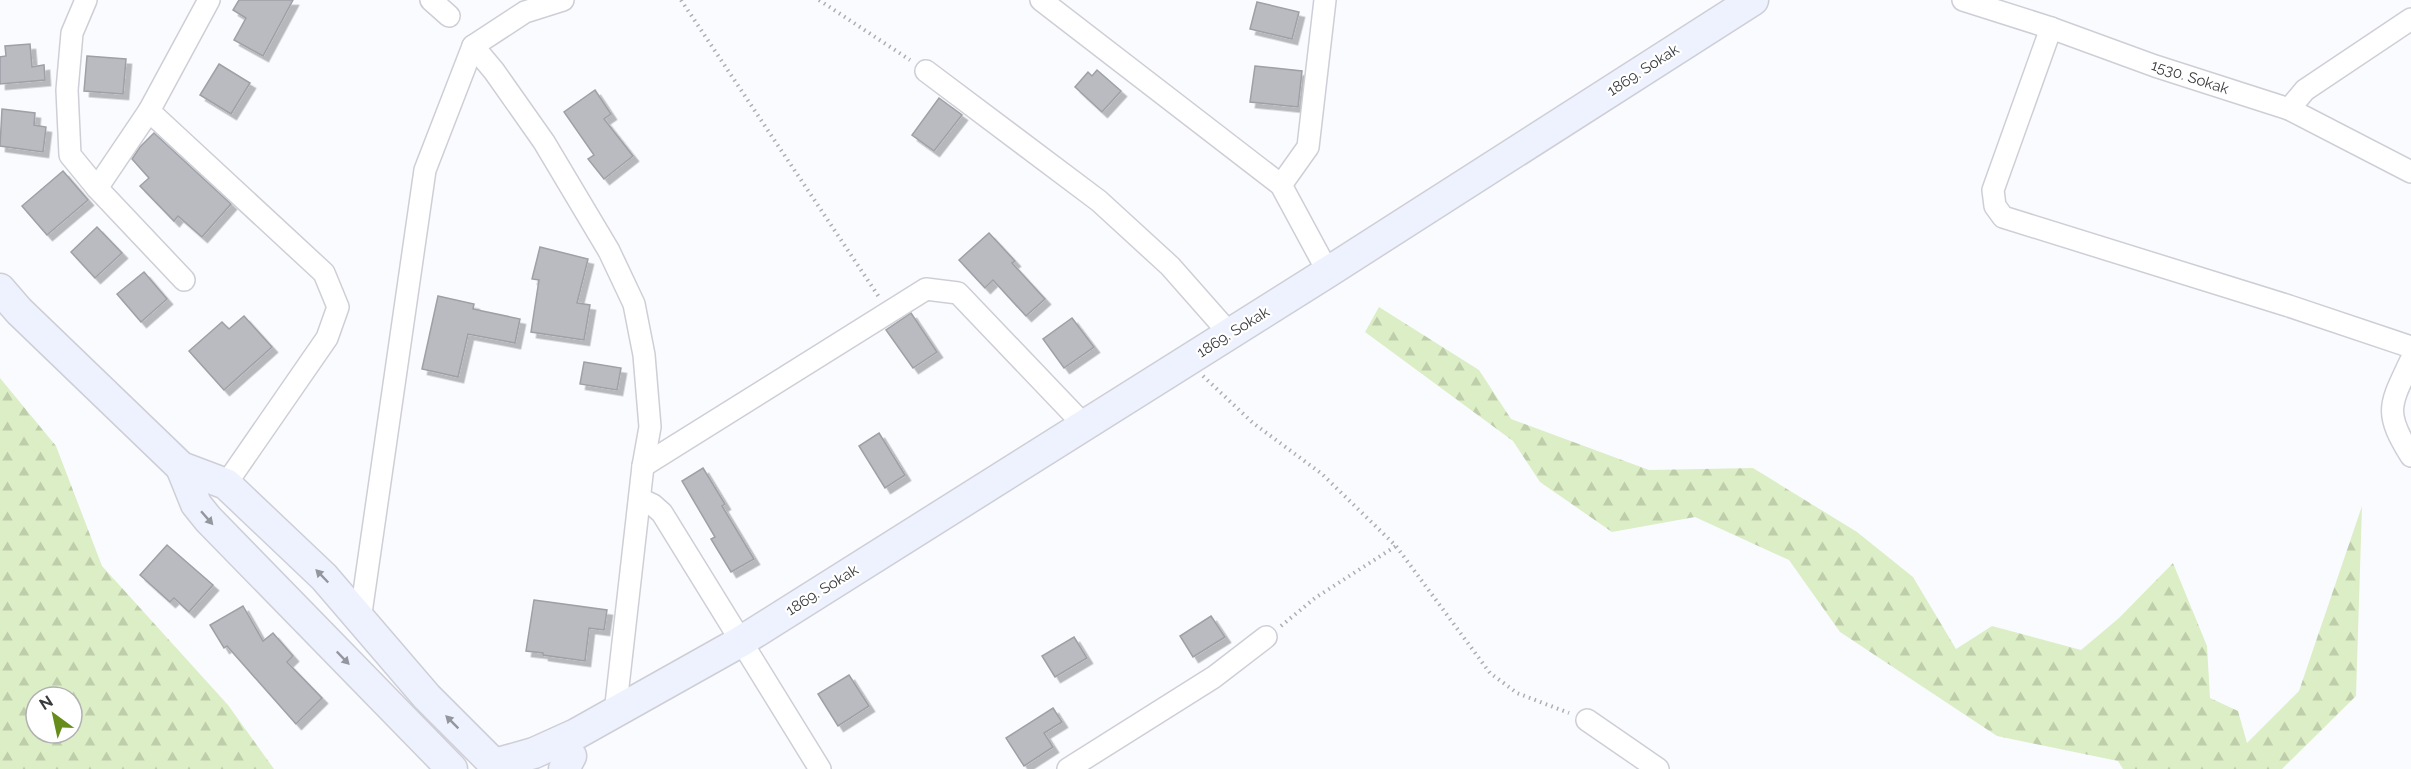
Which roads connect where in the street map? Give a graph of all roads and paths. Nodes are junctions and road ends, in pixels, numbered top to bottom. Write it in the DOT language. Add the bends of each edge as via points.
graph roads {
  1 [pos="86,0"];
  2 [pos="209,0"];
  3 [pos="430,0"];
  4 [pos="563,0"];
  5 [pos="681,0"];
  6 [pos="819,0"];
  7 [pos="1041,0"];
  8 [pos="1325,0"];
  9 [pos="1753,0"];
  10 [pos="1963,0"];
  11 [pos="449,16"];
  12 [pos="2411,19"];
  13 [pos="2051,28"];
  14 [pos="473,46"];
  15 [pos="926,71"];
  16 [pos="2289,109"];
  17 [pos="149,111"];
  18 [pos="2411,172"];
  19 [pos="1281,185"];
  20 [pos="97,188"];
  21 [pos="1328,272"];
  22 [pos="184,280"];
  23 [pos="0,289"];
  24 [pos="889,312"];
  25 [pos="1230,334"];
  26 [pos="2411,347"];
  27 [pos="1189,360"];
  28 [pos="2411,360"];
  29 [pos="1085,426"];
  30 [pos="2411,456"];
  31 [pos="181,466"];
  32 [pos="643,466"];
  33 [pos="226,484"];
  34 [pos="640,499"];
  35 [pos="1396,546"];
  36 [pos="360,620"];
  37 [pos="1266,637"];
  38 [pos="740,642"];
  39 [pos="711,660"];
  40 [pos="615,713"];
  41 [pos="1587,720"];
  42 [pos="562,765"];
  43 [pos="500,766"];
  44 [pos="452,769"];
  45 [pos="820,769"];
  46 [pos="1068,769"];
  47 [pos="1658,769"];
  1 -- 20 [label="street" via="72,33 67,90 70,155"];
  2 -- 17 [label="street"];
  3 -- 11 [label="street"];
  4 -- 14 [label="street" via="525,12"];
  5 -- 24 [label="path"];
  6 -- 15 [label="path"];
  7 -- 19 [label="street"];
  8 -- 19 [label="street" via="1308,147"];
  9 -- 21 [label="main road, 1869. Sokak"];
  10 -- 13 [label="street, 1530. Sokak"];
  12 -- 16 [label="street" via="2305,90"];
  13 -- 16 [label="street, 1530. Sokak"];
  13 -- 26 [label="street" via="1993,190 1995,206 2003,217"];
  14 -- 32 [label="street" via="544,142 609,251 634,304 644,355 650,427"];
  14 -- 36 [label="street" via="425,170"];
  15 -- 25 [label="street" via="1099,201 1170,266"];
  16 -- 18 [label="street, 1530. Sokak"];
  17 -- 20 [label="street"];
  17 -- 33 [label="street" via="324,273 338,307 327,338"];
  19 -- 21 [label="street"];
  20 -- 22 [label="street"];
  21 -- 25 [label="main road, 1869. Sokak"];
  23 -- 31 [label="main road"];
  24 -- 29 [label="street" via="926,289 958,293"];
  24 -- 32 [label="street"];
  25 -- 27 [label="main road, 1869. Sokak"];
  27 -- 29 [label="main road, 1869. Sokak"];
  27 -- 35 [label="path" via="1234,407 1322,474"];
  28 -- 30 [label="street" via="2391,411 2396,431"];
  29 -- 38 [label="main road, 1869. Sokak"];
  31 -- 33 [label="main road"];
  31 -- 44 [label="main road, one-way" via="196,504 208,519"];
  32 -- 34 [label="street"];
  36 -- 33 [label="main road, one-way" via="324,578"];
  34 -- 38 [label="street" via="662,513"];
  34 -- 40 [label="street"];
  35 -- 37 [label="path" via="1315,598"];
  35 -- 41 [label="path" via="1490,673 1517,693"];
  43 -- 36 [label="main road, one-way" via="427,697"];
  37 -- 46 [label="street" via="1214,677"];
  38 -- 39 [label="main road, 1869. Sokak"];
  38 -- 45 [label="street"];
  39 -- 40 [label="main road, 1869. Sokak"];
  39 -- 42 [label="main road, 1869. Sokak"];
  40 -- 43 [label="main road, 1869. Sokak"];
  41 -- 47 [label="street"];
}
